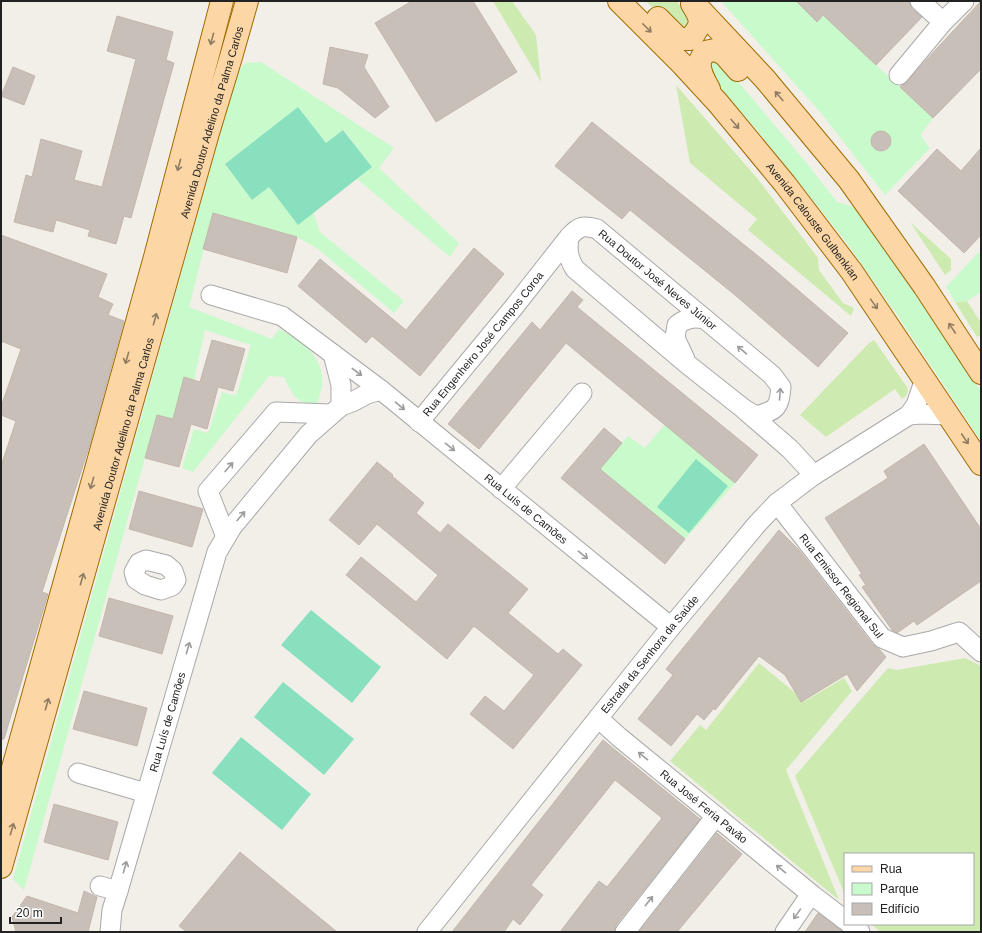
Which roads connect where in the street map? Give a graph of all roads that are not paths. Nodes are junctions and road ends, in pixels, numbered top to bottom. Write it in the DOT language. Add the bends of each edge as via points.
graph roads {
  1 [pos="222,1"];
  2 [pos="247,1"];
  3 [pos="619,1"];
  4 [pos="640,1"];
  5 [pos="691,1"];
  6 [pos="920,1"];
  7 [pos="964,1"];
  8 [pos="943,22"];
  9 [pos="899,75"];
  10 [pos="718,103"];
  11 [pos="849,180"];
  12 [pos="569,237"];
  13 [pos="547,266"];
  14 [pos="575,269"];
  15 [pos="674,293"];
  16 [pos="211,295"];
  17 [pos="705,319"];
  18 [pos="641,325"];
  19 [pos="974,353"];
  20 [pos="333,354"];
  21 [pos="687,364"];
  22 [pos="981,373"];
  23 [pos="925,379"];
  24 [pos="381,390"];
  25 [pos="582,393"];
  26 [pos="744,409"];
  27 [pos="335,410"];
  28 [pos="948,414"];
  29 [pos="909,415"];
  30 [pos="419,422"];
  31 [pos="981,464"];
  32 [pos="814,475"];
  33 [pos="501,489"];
  34 [pos="777,502"];
  35 [pos="226,536"];
  36 [pos="176,580"];
  37 [pos="206,588"];
  38 [pos="671,627"];
  39 [pos="981,652"];
  40 [pos="598,718"];
  41 [pos="78,772"];
  42 [pos="146,793"];
  43 [pos="1,811"];
  44 [pos="716,816"];
  45 [pos="1,867"];
  46 [pos="811,894"];
  47 [pos="112,910"];
  48 [pos="844,919"];
  49 [pos="851,925"];
  50 [pos="106,932"];
  51 [pos="110,932"];
  52 [pos="427,932"];
  53 [pos="625,932"];
  54 [pos="785,932"];
  55 [pos="860,932"];
  1 -- 43 [label="main road, Avenida Doutor Adelino da Palma Carlos, one-way" via="151,270"];
  45 -- 2 [label="main road, Avenida Doutor Adelino da Palma Carlos, one-way" via="201,155"];
  3 -- 10 [label="main road, Avenida Calouste Gulbenkian, one-way"];
  4 -- 5 [label="main road" via="679,39 690,39 699,29 700,20"];
  11 -- 5 [label="main road, one-way" via="765,79"];
  6 -- 8 [label="street"];
  7 -- 8 [label="street"];
  8 -- 9 [label="street"];
  10 -- 11 [label="main road" via="704,81 700,60 705,52 715,50 724,54 825,172"];
  10 -- 23 [label="main road, Avenida Calouste Gulbenkian, one-way" via="785,184 852,272"];
  19 -- 11 [label="main road, one-way"];
  12 -- 13 [label="street, Rua Engenheiro José Campos Coroa"];
  12 -- 14 [label="street, Rua Doutor José Neves Júnior" via="569,259"];
  12 -- 15 [label="street, Rua Doutor José Neves Júnior" via="585,226 597,229"];
  13 -- 14 [label="street" via="556,262 566,263"];
  13 -- 30 [label="street, Rua Engenheiro José Campos Coroa"];
  14 -- 18 [label="street, Rua Doutor José Neves Júnior"];
  15 -- 17 [label="street, Rua Doutor José Neves Júnior"];
  15 -- 18 [label="street" via="678,310 672,324 660,328"];
  16 -- 20 [label="street, Rua Luís de Camões" via="282,316"];
  17 -- 21 [label="street" via="693,317 677,325 675,338"];
  26 -- 17 [label="street, Rua Doutor José Neves Júnior, one-way" via="756,416 770,412 780,402 781,387 772,375"];
  18 -- 21 [label="street, Rua Doutor José Neves Júnior"];
  19 -- 22 [label="main road"];
  20 -- 24 [label="street, Rua Luís de Camões, one-way"];
  20 -- 27 [label="street" via="341,385"];
  21 -- 26 [label="street, Rua Doutor José Neves Júnior"];
  23 -- 28 [label="main road, Avenida Calouste Gulbenkian"];
  23 -- 29 [label="street" via="916,405"];
  24 -- 27 [label="street, Rua Luís de Camões"];
  24 -- 30 [label="street, Rua Luís de Camões, one-way"];
  25 -- 33 [label="street"];
  26 -- 32 [label="street, Rua Doutor José Neves Júnior" via="790,449"];
  35 -- 27 [label="street, Rua Luís de Camões, one-way" via="309,434"];
  35 -- 27 [label="street, Rua Luís de Camões, one-way" via="208,491 276,412"];
  28 -- 29 [label="street"];
  28 -- 31 [label="main road, Avenida Calouste Gulbenkian, one-way"];
  29 -- 32 [label="street, Estrada da Senhora da Saúde"];
  30 -- 33 [label="street, Rua Luís de Camões, one-way"];
  32 -- 34 [label="street, Estrada da Senhora da Saúde"];
  33 -- 38 [label="street, Rua Luís de Camões, one-way"];
  34 -- 38 [label="street, Estrada da Senhora da Saúde"];
  34 -- 39 [label="street, Rua Emissor Regional Sul" via="882,638 903,647 959,632"];
  35 -- 37 [label="street, Rua Luís de Camões" via="217,552"];
  36 -- 37 [label="street"];
  42 -- 37 [label="street, Rua Luís de Camões, one-way"];
  38 -- 40 [label="street, Estrada da Senhora da Saúde"];
  44 -- 40 [label="street, Rua José Feria Pavão, one-way"];
  40 -- 52 [label="street, Estrada da Senhora da Saúde"];
  41 -- 42 [label="street"];
  47 -- 42 [label="street, Rua Luís de Camões, one-way" via="109,888"];
  46 -- 44 [label="street, Rua José Feria Pavão, one-way"];
  53 -- 44 [label="street, one-way"];
  46 -- 48 [label="street, Rua José Feria Pavão"];
  46 -- 54 [label="street, one-way"];
  47 -- 50 [label="street, Rua Luís de Camões"];
  47 -- 51 [label="street, Rua Luís de Camões"];
  49 -- 55 [label="street"];
}
